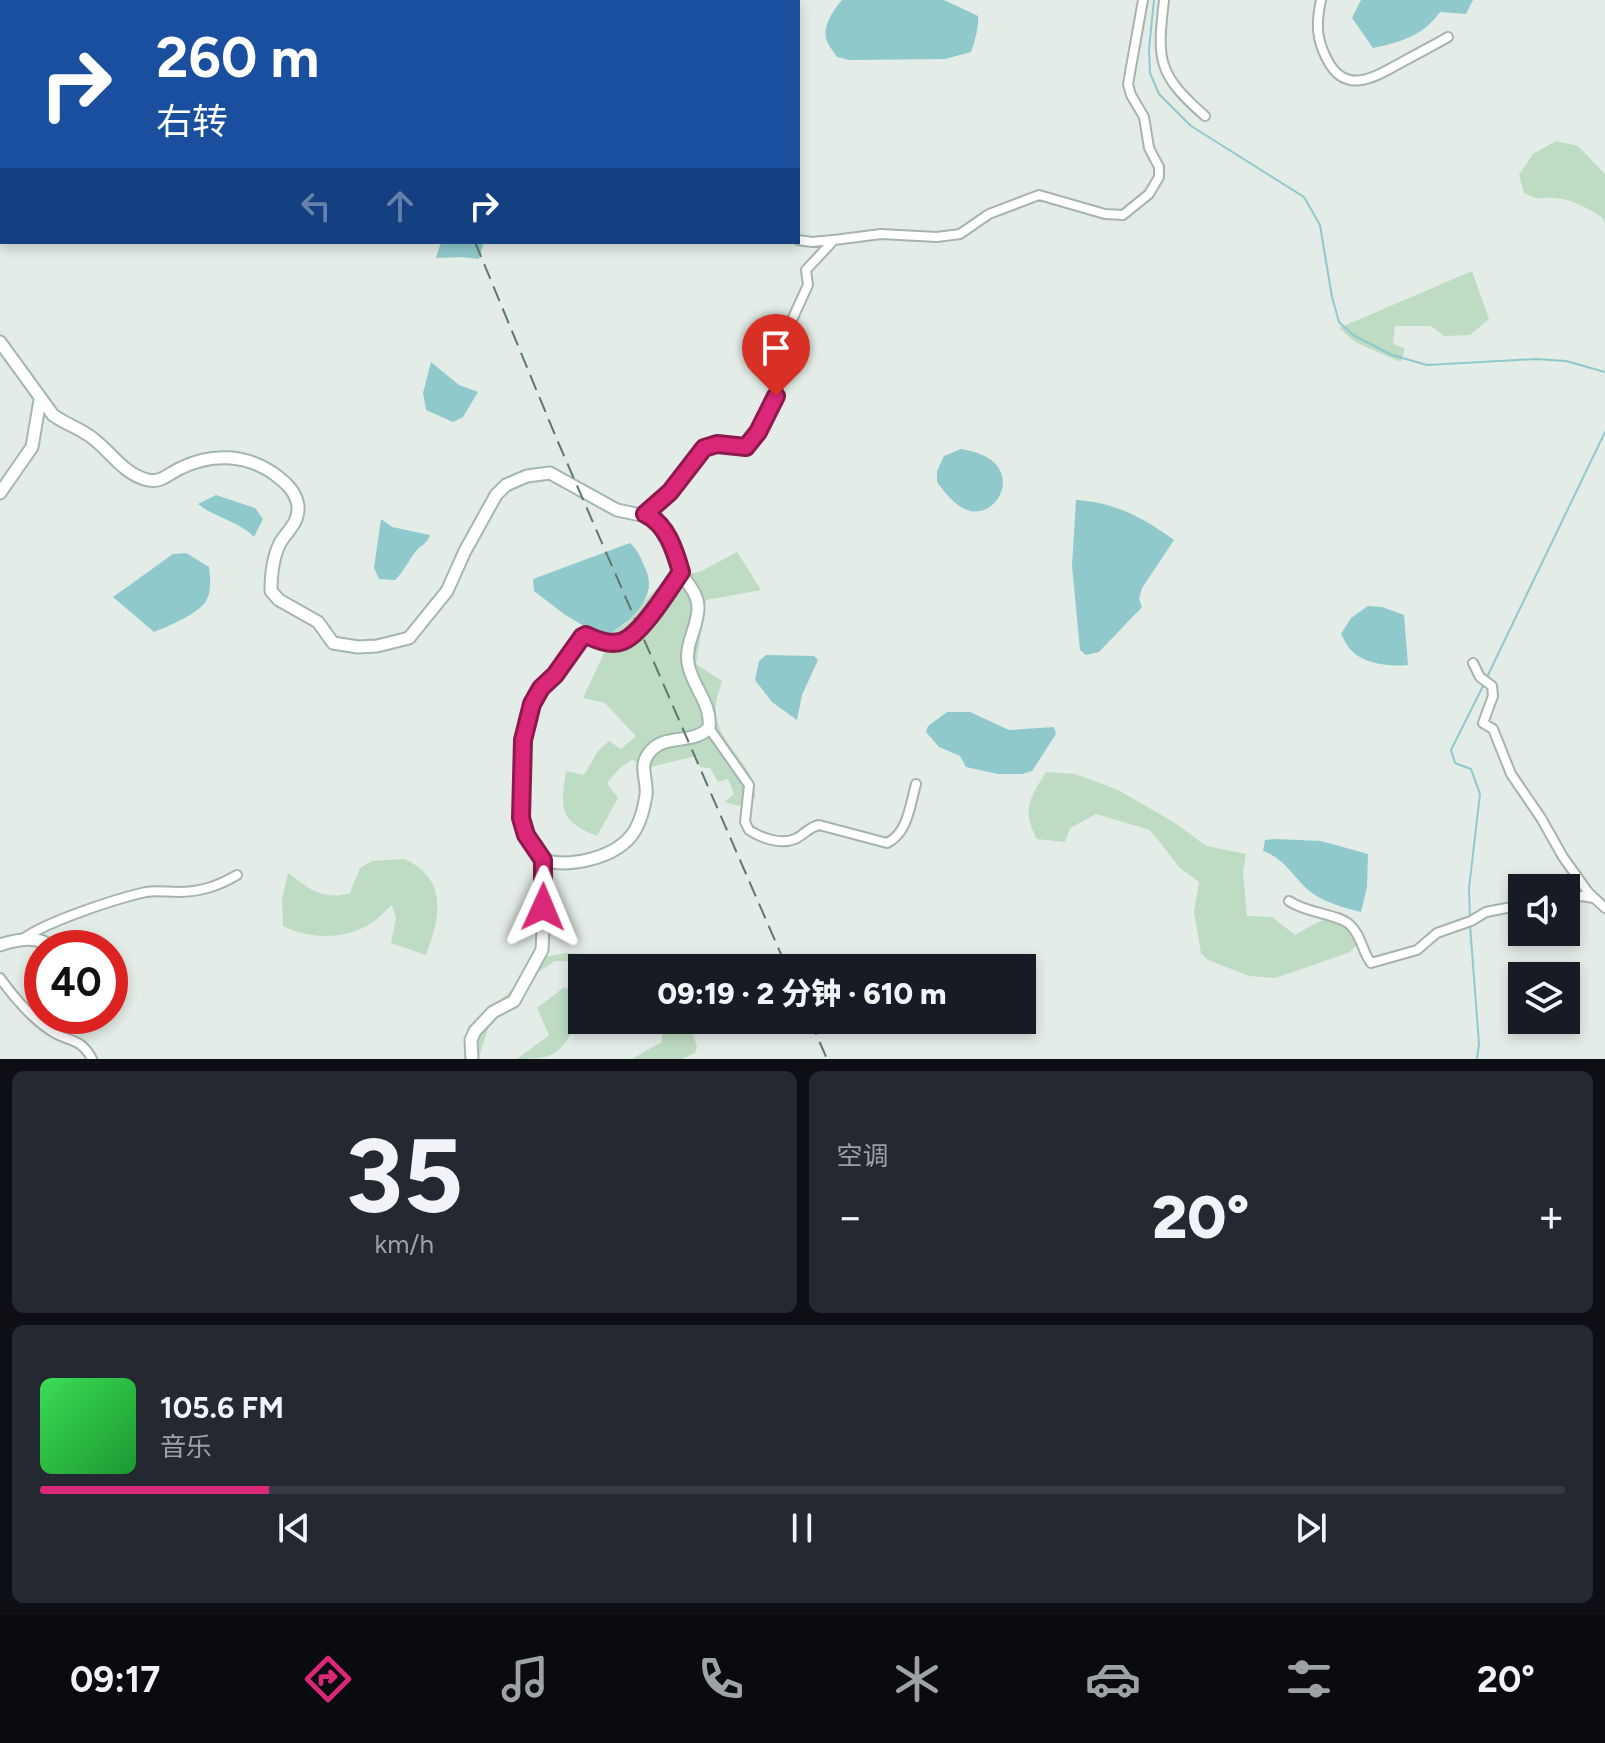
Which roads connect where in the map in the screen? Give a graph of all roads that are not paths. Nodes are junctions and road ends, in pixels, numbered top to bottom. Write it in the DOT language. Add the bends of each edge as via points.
graph roads {
  1 [pos="1143,0"];
  2 [pos="1164,0"];
  3 [pos="1321,0"];
  4 [pos="1448,37"];
  5 [pos="1205,116"];
  6 [pos="800,240"];
  7 [pos="834,240"];
  8 [pos="0,342"];
  9 [pos="40,400"];
  10 [pos="0,493"];
  11 [pos="645,514"];
  12 [pos="681,572"];
  13 [pos="1473,663"];
  14 [pos="709,728"];
  15 [pos="916,784"];
  16 [pos="543,860"];
  17 [pos="237,875"];
  18 [pos="1580,896"];
  19 [pos="1594,898"];
  20 [pos="1289,901"];
  21 [pos="1508,908"];
  22 [pos="1605,908"];
  23 [pos="22,939"];
  24 [pos="0,945"];
  25 [pos="0,978"];
  26 [pos="92,1059"];
  27 [pos="472,1059"];
  1 -- 7 [label="street" via="1128,84 1159,167 1155,186 1141,203 1115,215 1039,195 989,214 960,234"];
  2 -- 5 [label="street" via="1159,49 1163,66 1185,99"];
  3 -- 4 [label="street" via="1319,41 1332,68 1351,81 1370,79"];
  6 -- 7 [label="street"];
  7 -- 11 [label="street" via="806,270 808,285 791,322 776,396 752,442 746,447 704,448"];
  8 -- 9 [label="street"];
  9 -- 10 [label="street" via="32,447"];
  9 -- 11 [label="street" via="143,479 162,480 190,464 231,457 277,476 295,494 298,510 295,524 279,545 271,591 318,622 333,643 345,646 409,638 447,591 486,509 506,485 550,473 617,510"];
  11 -- 12 [label="street" via="655,518 671,541"];
  12 -- 14 [label="street" via="697,600 688,662 708,709"];
  12 -- 16 [label="street" via="625,641 582,637 532,704 523,740 521,818"];
  13 -- 19 [label="street" via="1492,686 1483,723 1493,729 1511,774"];
  14 -- 15 [label="street" via="749,785 749,830 769,839 786,842 819,825 887,843 902,831"];
  14 -- 16 [label="street" via="697,738 672,739 651,750 644,761 646,797 639,822 621,846 573,862"];
  16 -- 27 [label="street" via="542,950 514,1001 493,1012 475,1031"];
  17 -- 23 [label="street" via="211,888 149,892 116,901"];
  18 -- 19 [label="street"];
  19 -- 22 [label="street"];
  20 -- 21 [label="street" via="1348,922 1371,963 1417,950 1437,933"];
  23 -- 24 [label="street"];
  25 -- 26 [label="street" via="43,1025 79,1042"];
}
